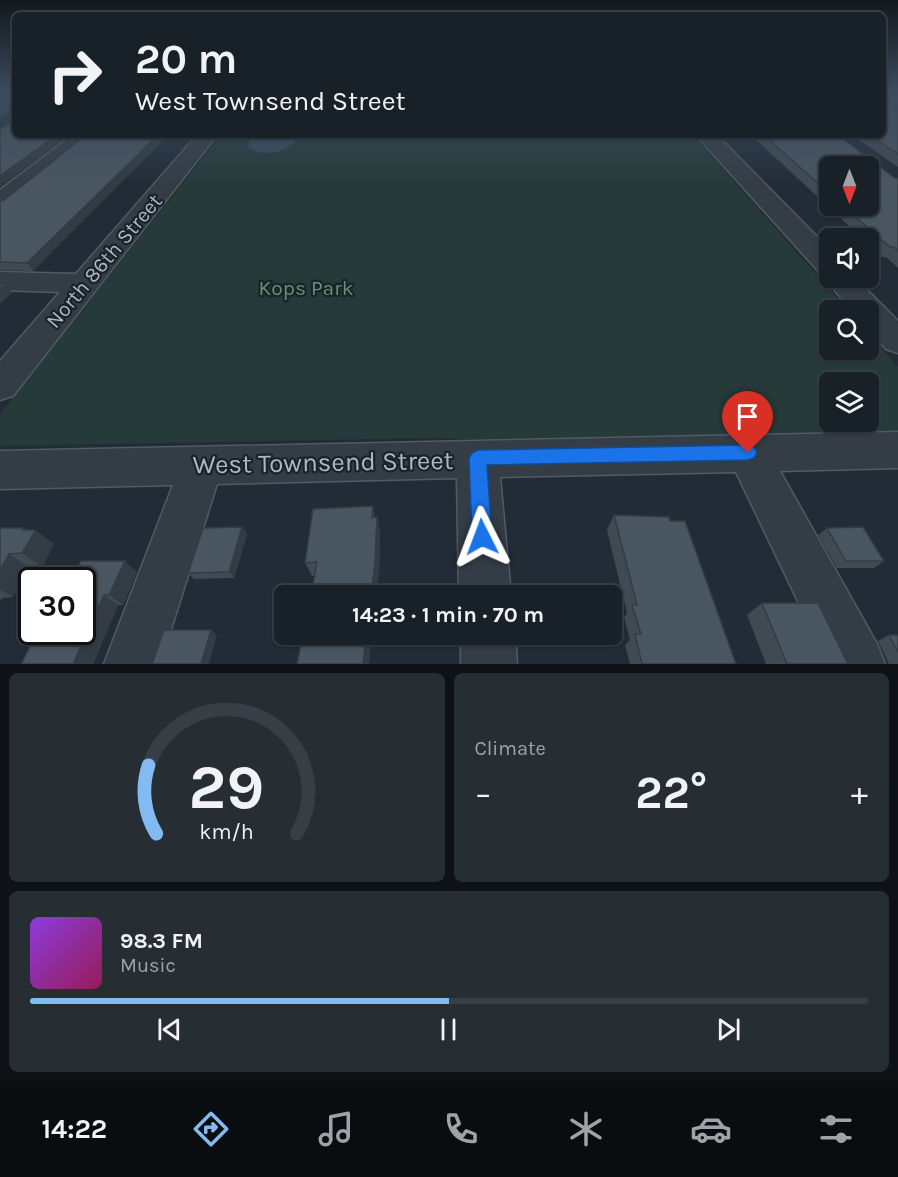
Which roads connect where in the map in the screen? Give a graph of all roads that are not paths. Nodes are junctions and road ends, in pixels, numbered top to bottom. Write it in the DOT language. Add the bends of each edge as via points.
graph roads {
  1 [pos="81,138"];
  2 [pos="205,138"];
  3 [pos="709,138"];
  4 [pos="0,201"];
  5 [pos="819,255"];
  6 [pos="0,281"];
  7 [pos="86,283"];
  8 [pos="848,288"];
  9 [pos="898,341"];
  10 [pos="0,386"];
  11 [pos="898,450"];
  12 [pos="748,453"];
  13 [pos="478,458"];
  14 [pos="202,465"];
  15 [pos="0,470"];
  16 [pos="484,585"];
  17 [pos="488,645"];
  18 [pos="132,664"];
  19 [pos="489,664"];
  20 [pos="857,664"];
  1 -- 4 [label="street"];
  2 -- 7 [label="street, North 86th Street"];
  3 -- 5 [label="street"];
  6 -- 7 [label="street"];
  7 -- 10 [label="street, North 86th Street"];
  8 -- 9 [label="street"];
  11 -- 12 [label="street, West Townsend Street"];
  12 -- 13 [label="street, West Townsend Street"];
  12 -- 20 [label="street"];
  13 -- 14 [label="street, West Townsend Street"];
  13 -- 16 [label="street"];
  14 -- 15 [label="street, West Townsend Street"];
  14 -- 18 [label="street"];
  17 -- 19 [label="street"];
}
